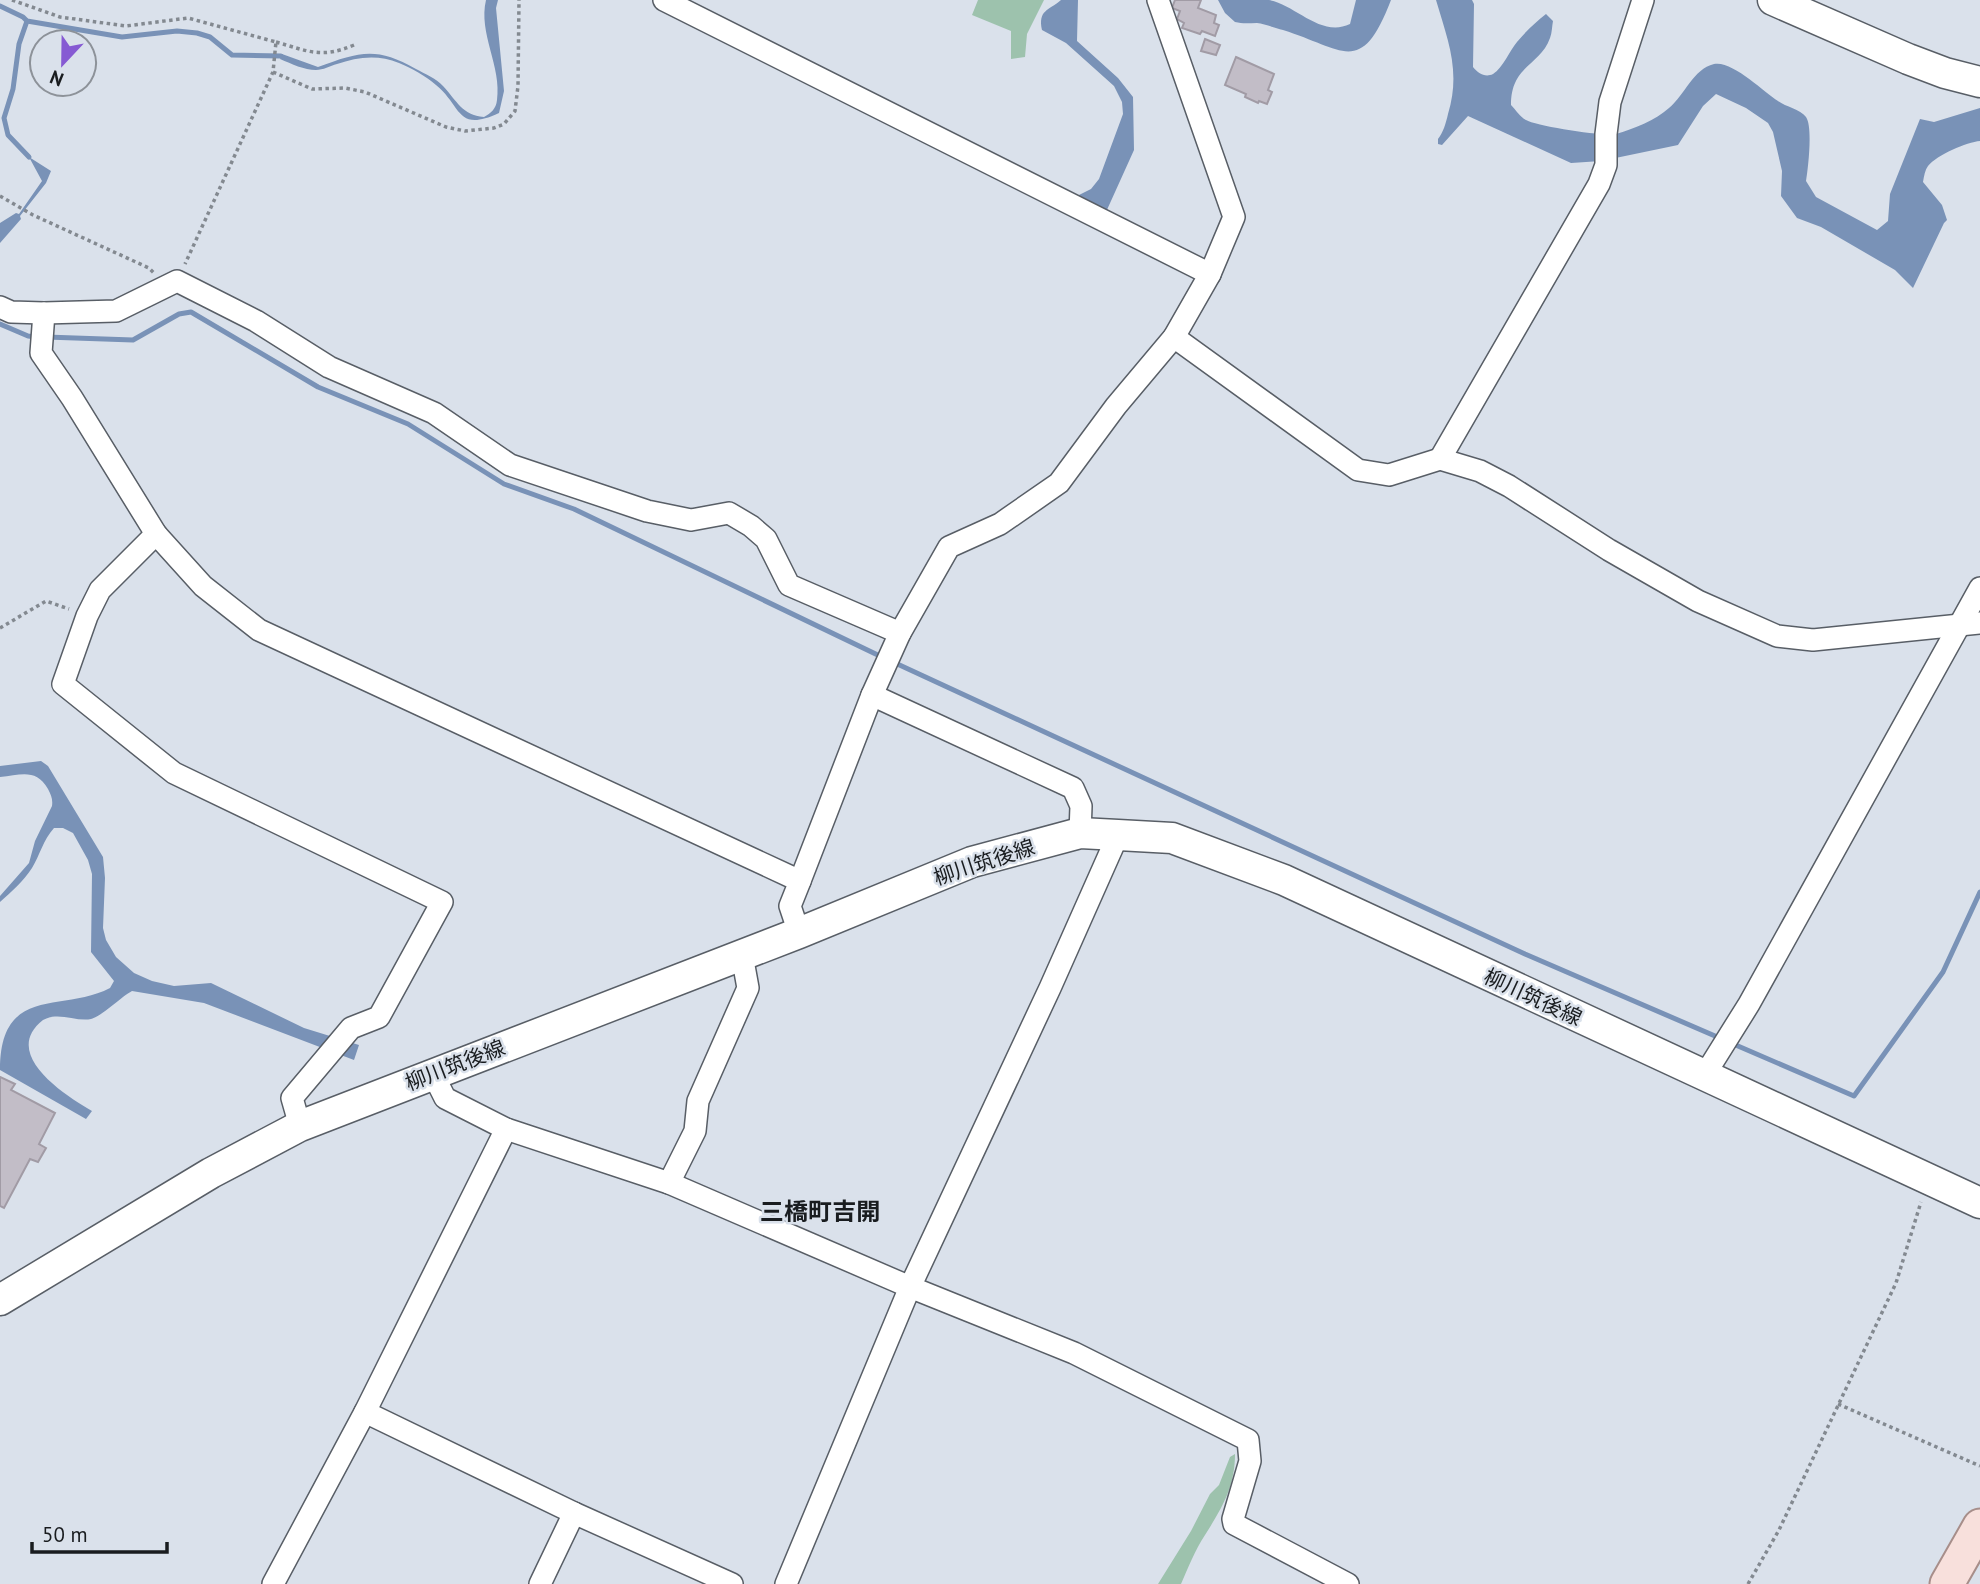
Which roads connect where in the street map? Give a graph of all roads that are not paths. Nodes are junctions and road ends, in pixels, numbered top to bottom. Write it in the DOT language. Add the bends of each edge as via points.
graph roads {
  1 [pos="664,0"];
  2 [pos="1158,0"];
  3 [pos="1643,0"];
  4 [pos="1773,0"];
  5 [pos="1980,82"];
  6 [pos="1210,274"];
  7 [pos="0,307"];
  8 [pos="44,313"];
  9 [pos="1174,337"];
  10 [pos="1440,459"];
  11 [pos="156,534"];
  12 [pos="1980,588"];
  13 [pos="1970,624"];
  14 [pos="900,633"];
  15 [pos="872,695"];
  16 [pos="1080,833"];
  17 [pos="1118,835"];
  18 [pos="800,881"];
  19 [pos="799,933"];
  20 [pos="742,955"];
  21 [pos="433,1074"];
  22 [pos="1704,1076"];
  23 [pos="300,1126"];
  24 [pos="506,1129"];
  25 [pos="669,1183"];
  26 [pos="1980,1203"];
  27 [pos="910,1287"];
  28 [pos="0,1300"];
  29 [pos="365,1412"];
  30 [pos="574,1513"];
  31 [pos="1980,1526"];
  32 [pos="273,1584"];
  33 [pos="540,1584"];
  34 [pos="733,1584"];
  35 [pos="786,1584"];
  36 [pos="1348,1584"];
  37 [pos="1947,1584"];
  1 -- 6 [label="street"];
  2 -- 6 [label="street" via="1234,217"];
  3 -- 10 [label="street" via="1609,102 1606,165 1599,184"];
  4 -- 5 [label="main road" via="1945,74"];
  6 -- 9 [label="street"];
  7 -- 8 [label="street"];
  8 -- 11 [label="street" via="41,353"];
  8 -- 14 [label="street" via="116,311 172,284 256,321 330,367 434,413 510,464 647,511 691,520 729,513 766,540 789,585"];
  9 -- 10 [label="street" via="1358,470 1389,475"];
  9 -- 14 [label="street" via="1059,482 1000,524 948,547"];
  10 -- 13 [label="street" via="1509,486 1698,601 1777,636 1813,640"];
  11 -- 18 [label="street" via="203,586 259,630"];
  11 -- 23 [label="street" via="100,590 63,684 174,773 442,902 379,1017 351,1028 292,1098"];
  12 -- 13 [label="street"];
  13 -- 22 [label="street"];
  14 -- 15 [label="street"];
  15 -- 16 [label="street" via="1073,788 1081,806"];
  15 -- 18 [label="street"];
  16 -- 17 [label="main road, 柳川筑後線"];
  16 -- 19 [label="main road, 柳川筑後線" via="972,862"];
  17 -- 22 [label="main road, 柳川筑後線" via="1172,838 1284,880"];
  17 -- 27 [label="street"];
  18 -- 19 [label="street" via="790,906"];
  19 -- 20 [label="main road, 柳川筑後線"];
  20 -- 21 [label="main road, 柳川筑後線"];
  20 -- 25 [label="street" via="748,988 698,1101 695,1131"];
  21 -- 23 [label="main road, 柳川筑後線"];
  21 -- 24 [label="street" via="445,1098"];
  22 -- 26 [label="main road, 柳川筑後線"];
  23 -- 28 [label="main road, 柳川筑後線" via="211,1173"];
  24 -- 25 [label="street"];
  24 -- 29 [label="street"];
  25 -- 27 [label="street"];
  27 -- 35 [label="street"];
  27 -- 36 [label="street" via="1074,1353 1248,1440 1250,1461 1234,1524"];
  29 -- 30 [label="street"];
  29 -- 32 [label="street"];
  30 -- 33 [label="street"];
  30 -- 34 [label="street"];
  31 -- 37 [label="main road"];
}
